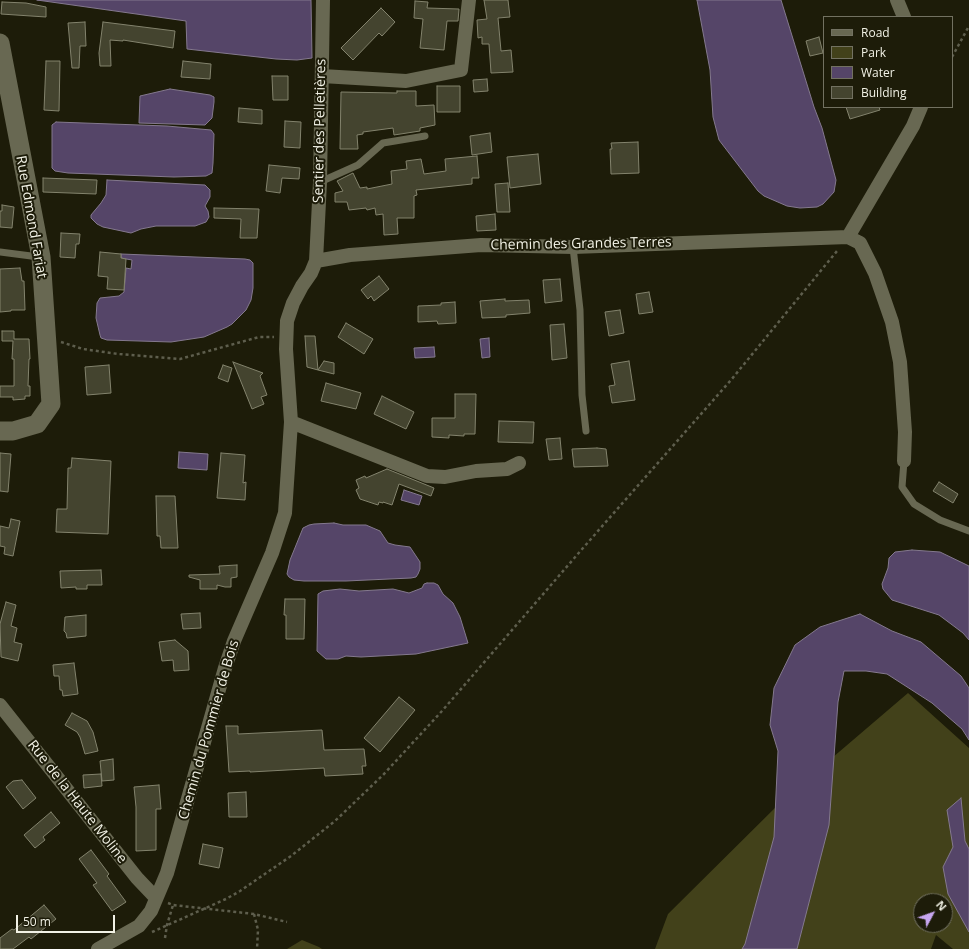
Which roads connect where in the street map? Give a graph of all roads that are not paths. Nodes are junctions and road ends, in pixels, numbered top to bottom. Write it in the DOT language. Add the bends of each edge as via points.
graph roads {
  1 [pos="323,0"];
  2 [pos="469,0"];
  3 [pos="897,0"];
  4 [pos="904,16"];
  5 [pos="0,42"];
  6 [pos="322,76"];
  7 [pos="921,108"];
  8 [pos="425,136"];
  9 [pos="320,182"];
  10 [pos="848,237"];
  11 [pos="573,247"];
  12 [pos="0,252"];
  13 [pos="41,257"];
  14 [pos="316,262"];
  15 [pos="291,422"];
  16 [pos="0,431"];
  17 [pos="586,431"];
  18 [pos="904,461"];
  19 [pos="519,463"];
  20 [pos="969,531"];
  21 [pos="0,705"];
  22 [pos="156,898"];
  23 [pos="98,949"];
  1 -- 6 [label="street, Sentier des Pelletières"];
  2 -- 6 [label="street" via="461,70 406,81"];
  3 -- 4 [label="street"];
  5 -- 13 [label="street, Rue Edmond Fariat"];
  6 -- 9 [label="street, Sentier des Pelletières"];
  7 -- 10 [label="street"];
  8 -- 9 [label="lane" via="383,143 358,165"];
  9 -- 14 [label="street, Sentier des Pelletières"];
  10 -- 11 [label="street, Chemin des Grandes Terres"];
  10 -- 18 [label="street" via="860,243 892,322 900,362 905,432"];
  11 -- 14 [label="street, Chemin des Grandes Terres" via="481,245 350,255"];
  11 -- 17 [label="lane" via="580,310 582,395"];
  12 -- 13 [label="lane"];
  13 -- 16 [label="street, Rue Edmond Fariat" via="51,404 37,424"];
  14 -- 15 [label="street, Chemin du Pommier de Bois" via="293,303 287,320"];
  15 -- 19 [label="street" via="427,476 446,477 476,471 507,469"];
  15 -- 22 [label="street, Chemin du Pommier de Bois" via="285,513 272,553 234,641 167,873"];
  18 -- 20 [label="lane" via="902,487 914,504 940,520"];
  21 -- 22 [label="street, Rue de la Haute Moline" via="137,878"];
  22 -- 23 [label="street, Chemin du Pommier de Bois" via="151,911 139,926"];
}
